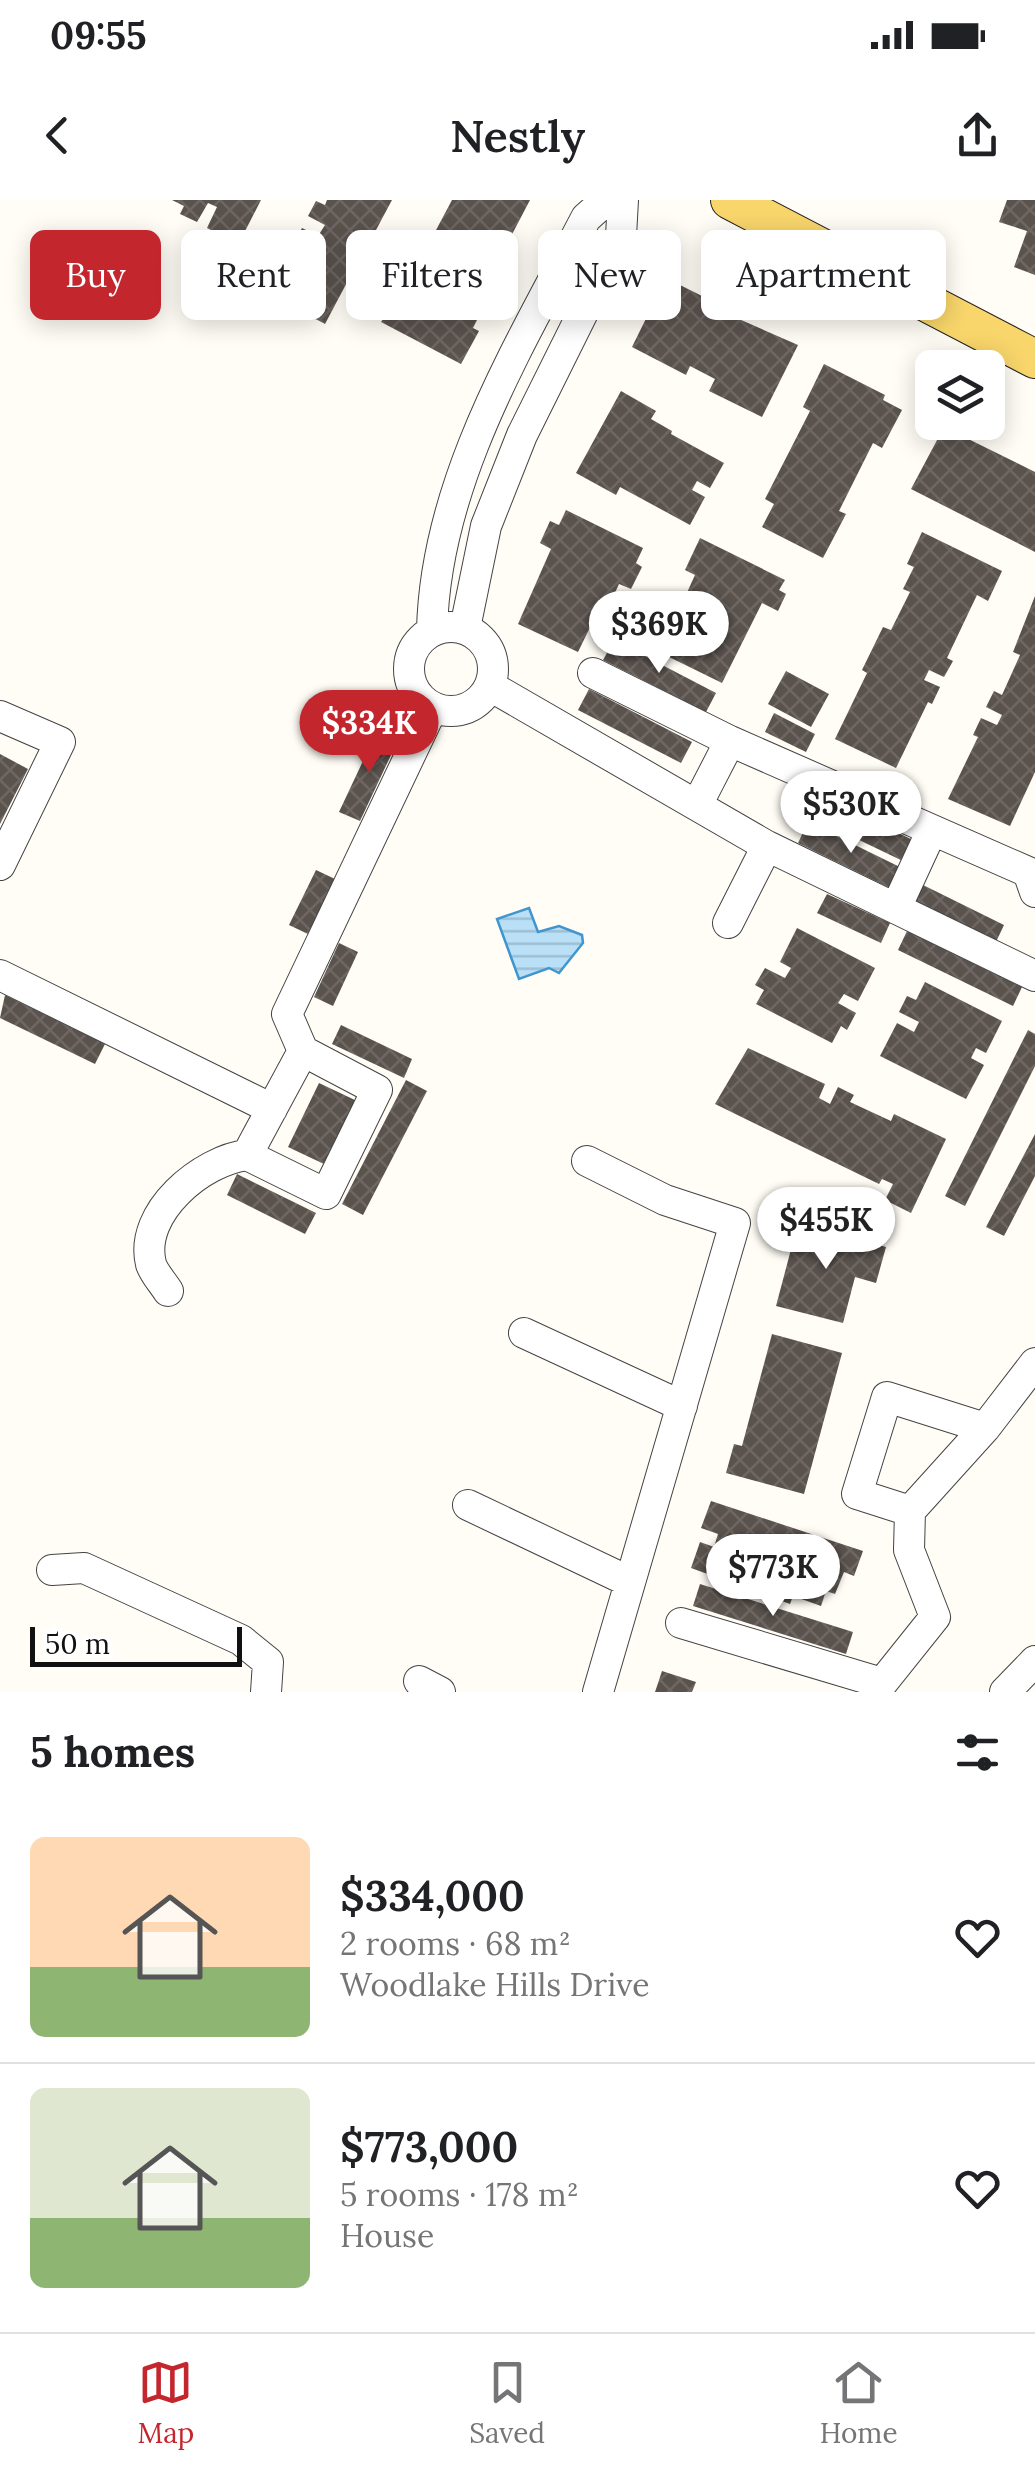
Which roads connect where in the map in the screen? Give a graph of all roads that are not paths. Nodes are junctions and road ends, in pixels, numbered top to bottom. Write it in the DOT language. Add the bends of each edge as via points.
graph roads {
  1 [pos="606,200"];
  2 [pos="624,200"];
  3 [pos="730,200"];
  4 [pos="580,230"];
  5 [pos="622,230"];
  6 [pos="538,310"];
  7 [pos="580,320"];
  8 [pos="1035,358"];
  9 [pos="481,420"];
  10 [pos="522,435"];
  11 [pos="465,628"];
  12 [pos="432,631"];
  13 [pos="593,672"];
  14 [pos="490,686"];
  15 [pos="433,707"];
  16 [pos="0,716"];
  17 [pos="730,741"];
  18 [pos="698,803"];
  19 [pos="932,830"];
  20 [pos="767,846"];
  21 [pos="0,865"];
  22 [pos="1035,892"];
  23 [pos="896,908"];
  24 [pos="728,923"];
  25 [pos="0,975"];
  26 [pos="1035,976"];
  27 [pos="303,1051"];
  28 [pos="272,1109"];
  29 [pos="248,1155"];
  30 [pos="587,1162"];
  31 [pos="168,1291"];
  32 [pos="524,1333"];
  33 [pos="1035,1363"];
  34 [pos="682,1406"];
  35 [pos="985,1428"];
  36 [pos="468,1505"];
  37 [pos="910,1511"];
  38 [pos="52,1570"];
  39 [pos="628,1582"];
  40 [pos="681,1622"];
  41 [pos="1035,1662"];
  42 [pos="879,1688"];
  43 [pos="266,1692"];
  44 [pos="598,1692"];
  45 [pos="1005,1692"];
  1 -- 4 [label="street"];
  2 -- 5 [label="street"];
  3 -- 8 [label="main road"];
  6 -- 9 [label="street"];
  7 -- 10 [label="street"];
  9 -- 10 [label="street"];
  9 -- 12 [label="street" via="433,583"];
  10 -- 11 [label="street" via="486,526"];
  11 -- 12 [label="street"];
  11 -- 14 [label="street" via="492,658"];
  12 -- 15 [label="street" via="414,650 410,676"];
  13 -- 17 [label="street"];
  14 -- 15 [label="street" via="459,710"];
  14 -- 18 [label="street"];
  15 -- 27 [label="street" via="287,1014"];
  16 -- 21 [label="street" via="60,742"];
  17 -- 18 [label="street"];
  17 -- 19 [label="street"];
  18 -- 20 [label="street"];
  19 -- 22 [label="street" via="1028,872"];
  19 -- 23 [label="street"];
  20 -- 23 [label="street"];
  20 -- 24 [label="street"];
  23 -- 26 [label="street"];
  25 -- 28 [label="street"];
  27 -- 28 [label="street"];
  27 -- 29 [label="street" via="377,1090 326,1194"];
  28 -- 29 [label="street"];
  29 -- 31 [label="street" via="216,1161 168,1200 154,1231 151,1264"];
  30 -- 34 [label="street" via="665,1200 735,1223"];
  32 -- 34 [label="street"];
  33 -- 35 [label="street"];
  34 -- 39 [label="street"];
  35 -- 37 [label="street"];
  35 -- 37 [label="street" via="887,1397 857,1494"];
  36 -- 39 [label="street"];
  37 -- 42 [label="street" via="909,1550 935,1617"];
  38 -- 43 [label="street" via="84,1568 240,1640 268,1662"];
  39 -- 44 [label="street"];
  40 -- 42 [label="street"];
  41 -- 45 [label="street"];
}
